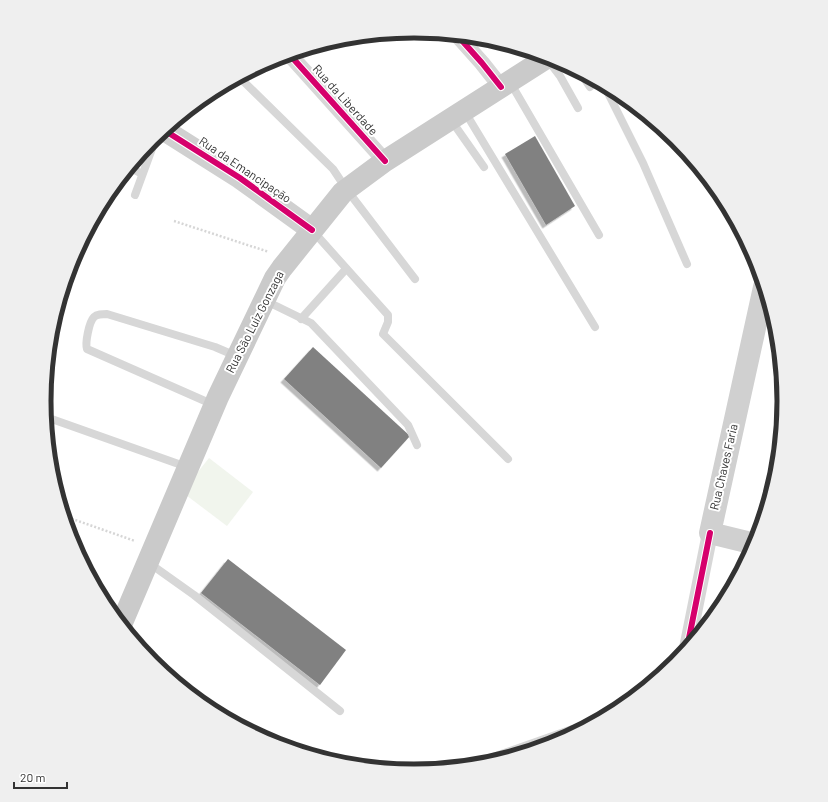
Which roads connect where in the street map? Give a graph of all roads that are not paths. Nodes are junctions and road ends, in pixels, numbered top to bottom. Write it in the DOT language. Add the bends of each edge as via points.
graph roads {
  1 [pos="463,41"];
  2 [pos="293,59"];
  3 [pos="542,61"];
  4 [pos="553,66"];
  5 [pos="243,81"];
  6 [pos="586,81"];
  7 [pos="505,84"];
  8 [pos="590,87"];
  9 [pos="609,95"];
  10 [pos="578,108"];
  11 [pos="458,115"];
  12 [pos="169,133"];
  13 [pos="151,151"];
  14 [pos="385,161"];
  15 [pos="484,167"];
  16 [pos="135,170"];
  17 [pos="142,174"];
  18 [pos="347,190"];
  19 [pos="135,195"];
  20 [pos="312,230"];
  21 [pos="599,235"];
  22 [pos="687,264"];
  23 [pos="346,269"];
  24 [pos="415,279"];
  25 [pos="762,297"];
  26 [pos="265,300"];
  27 [pos="301,319"];
  28 [pos="595,327"];
  29 [pos="237,356"];
  30 [pos="215,405"];
  31 [pos="52,419"];
  32 [pos="417,445"];
  33 [pos="508,459"];
  34 [pos="188,468"];
  35 [pos="710,533"];
  36 [pos="748,542"];
  37 [pos="151,556"];
  38 [pos="124,619"];
  39 [pos="689,637"];
  40 [pos="340,711"];
  1 -- 7 [label="street"];
  2 -- 14 [label="street, Rua da Liberdade"];
  3 -- 7 [label="main road, Rua São Luiz Gonzaga"];
  4 -- 10 [label="lane"];
  5 -- 18 [label="lane" via="333,169"];
  6 -- 8 [label="lane"];
  7 -- 11 [label="main road, Rua São Luiz Gonzaga"];
  7 -- 21 [label="lane"];
  9 -- 22 [label="lane" via="643,163"];
  11 -- 14 [label="main road, Rua São Luiz Gonzaga"];
  11 -- 15 [label="lane"];
  11 -- 28 [label="lane"];
  12 -- 20 [label="main road, Rua da Emancipação" via="240,178"];
  13 -- 17 [label="lane"];
  14 -- 18 [label="main road, Rua São Luiz Gonzaga"];
  16 -- 17 [label="lane"];
  17 -- 19 [label="lane"];
  18 -- 20 [label="main road, Rua São Luiz Gonzaga"];
  18 -- 24 [label="lane"];
  20 -- 23 [label="lane"];
  20 -- 26 [label="main road, Rua São Luiz Gonzaga" via="275,278"];
  23 -- 27 [label="lane"];
  23 -- 33 [label="lane" via="388,315 383,334"];
  25 -- 35 [label="main road, Rua Chaves Faria"];
  26 -- 27 [label="lane"];
  26 -- 29 [label="main road, Rua São Luiz Gonzaga"];
  27 -- 32 [label="lane" via="311,323 408,425"];
  29 -- 30 [label="main road, Rua São Luiz Gonzaga"];
  29 -- 30 [label="lane" via="107,314 92,319 86,340 87,349"];
  30 -- 34 [label="main road, Rua São Luiz Gonzaga"];
  31 -- 34 [label="lane"];
  34 -- 37 [label="main road, Rua São Luiz Gonzaga"];
  35 -- 36 [label="main road"];
  35 -- 39 [label="street, Rua Chaves Faria"];
  37 -- 38 [label="main road, Rua São Luiz Gonzaga"];
  37 -- 40 [label="lane" via="194,595"];
}
